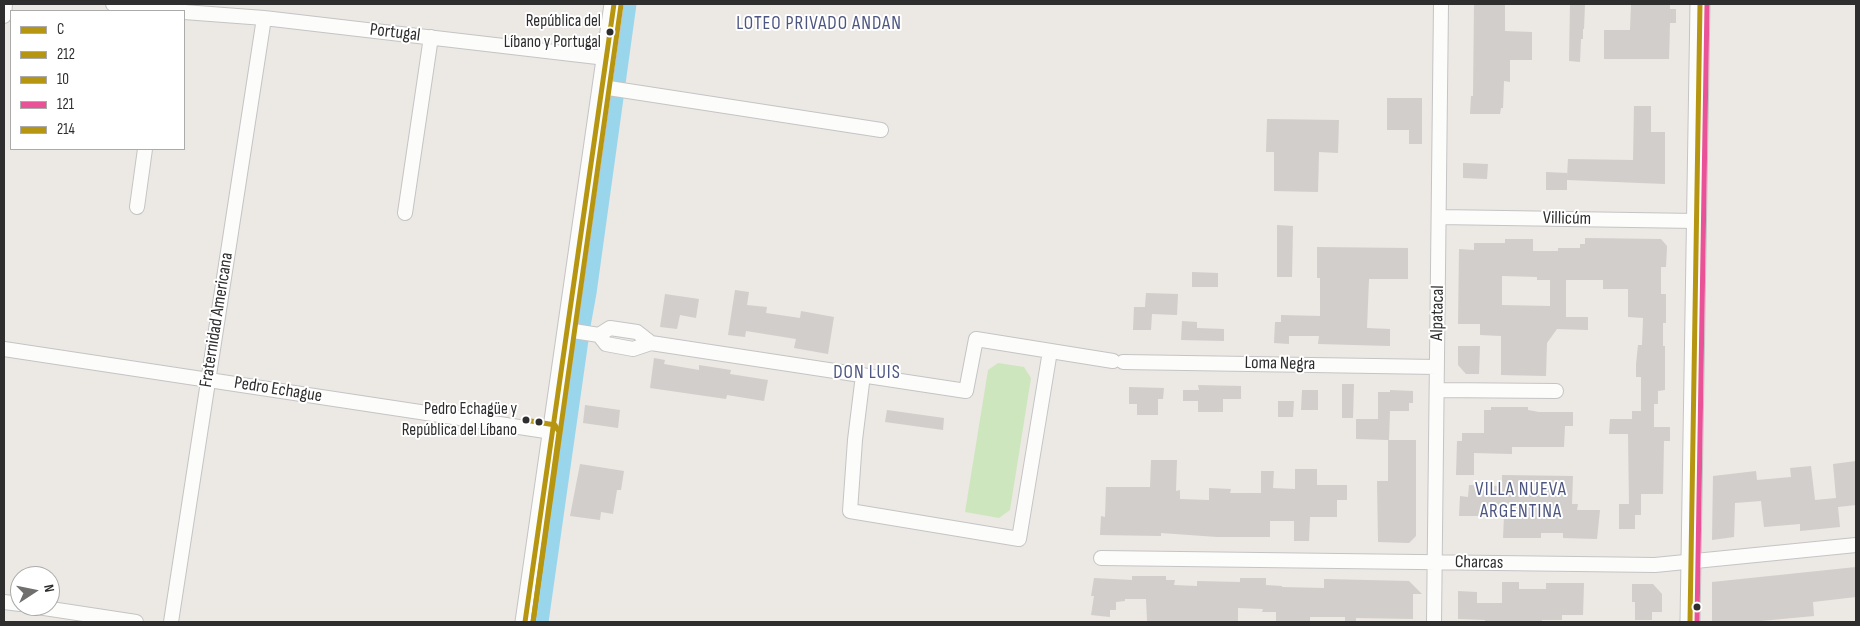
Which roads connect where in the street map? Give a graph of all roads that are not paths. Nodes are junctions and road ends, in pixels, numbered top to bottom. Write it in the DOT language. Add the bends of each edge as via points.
graph roads {
  1 [pos="5,4"];
  2 [pos="113,4"];
  3 [pos="614,4"];
  4 [pos="1441,4"];
  5 [pos="1700,4"];
  6 [pos="162,10"];
  7 [pos="185,12"];
  8 [pos="4,16"];
  9 [pos="264,18"];
  10 [pos="431,37"];
  11 [pos="606,58"];
  12 [pos="602,87"];
  13 [pos="881,130"];
  14 [pos="145,150"];
  15 [pos="137,206"];
  16 [pos="405,213"];
  17 [pos="1439,217"];
  18 [pos="1696,221"];
  19 [pos="567,330"];
  20 [pos="4,349"];
  21 [pos="1050,351"];
  22 [pos="1437,367"];
  23 [pos="864,375"];
  24 [pos="208,380"];
  25 [pos="1437,390"];
  26 [pos="1556,391"];
  27 [pos="552,432"];
  28 [pos="1856,545"];
  29 [pos="1101,558"];
  30 [pos="1691,561"];
  31 [pos="1435,562"];
  32 [pos="60,610"];
  33 [pos="136,622"];
  34 [pos="171,622"];
  35 [pos="525,622"];
  36 [pos="1434,622"];
  37 [pos="1690,622"];
  1 -- 8 [label="street"];
  2 -- 6 [label="street"];
  3 -- 11 [label="main road"];
  4 -- 17 [label="street, Alpatacal"];
  5 -- 18 [label="main road"];
  7 -- 9 [label="street, Portugal"];
  9 -- 10 [label="street, Portugal"];
  9 -- 24 [label="street, Fraternidad Americana"];
  10 -- 11 [label="street, Portugal"];
  10 -- 16 [label="street"];
  11 -- 12 [label="main road"];
  12 -- 13 [label="street"];
  12 -- 19 [label="main road"];
  14 -- 15 [label="street"];
  17 -- 18 [label="street, Villicúm"];
  17 -- 22 [label="street, Alpatacal"];
  18 -- 30 [label="main road"];
  19 -- 23 [label="street" via="599,335 610,328 637,332 651,342"];
  19 -- 27 [label="main road"];
  20 -- 24 [label="street, Pedro Echague"];
  21 -- 22 [label="street, Loma Negra" via="1118,361"];
  21 -- 23 [label="street, Loma Negra" via="976,339 966,391"];
  21 -- 23 [label="street" via="1019,539 850,511 854,440"];
  22 -- 25 [label="street, Alpatacal"];
  24 -- 27 [label="street, Pedro Echague"];
  24 -- 34 [label="street, Fraternidad Americana"];
  25 -- 26 [label="street"];
  25 -- 31 [label="street, Alpatacal"];
  27 -- 35 [label="main road"];
  28 -- 30 [label="street, Charcas"];
  29 -- 31 [label="street, Charcas"];
  30 -- 31 [label="street, Charcas" via="1655,565"];
  30 -- 37 [label="main road"];
  31 -- 36 [label="street, Alpatacal"];
  32 -- 33 [label="street"];
}
